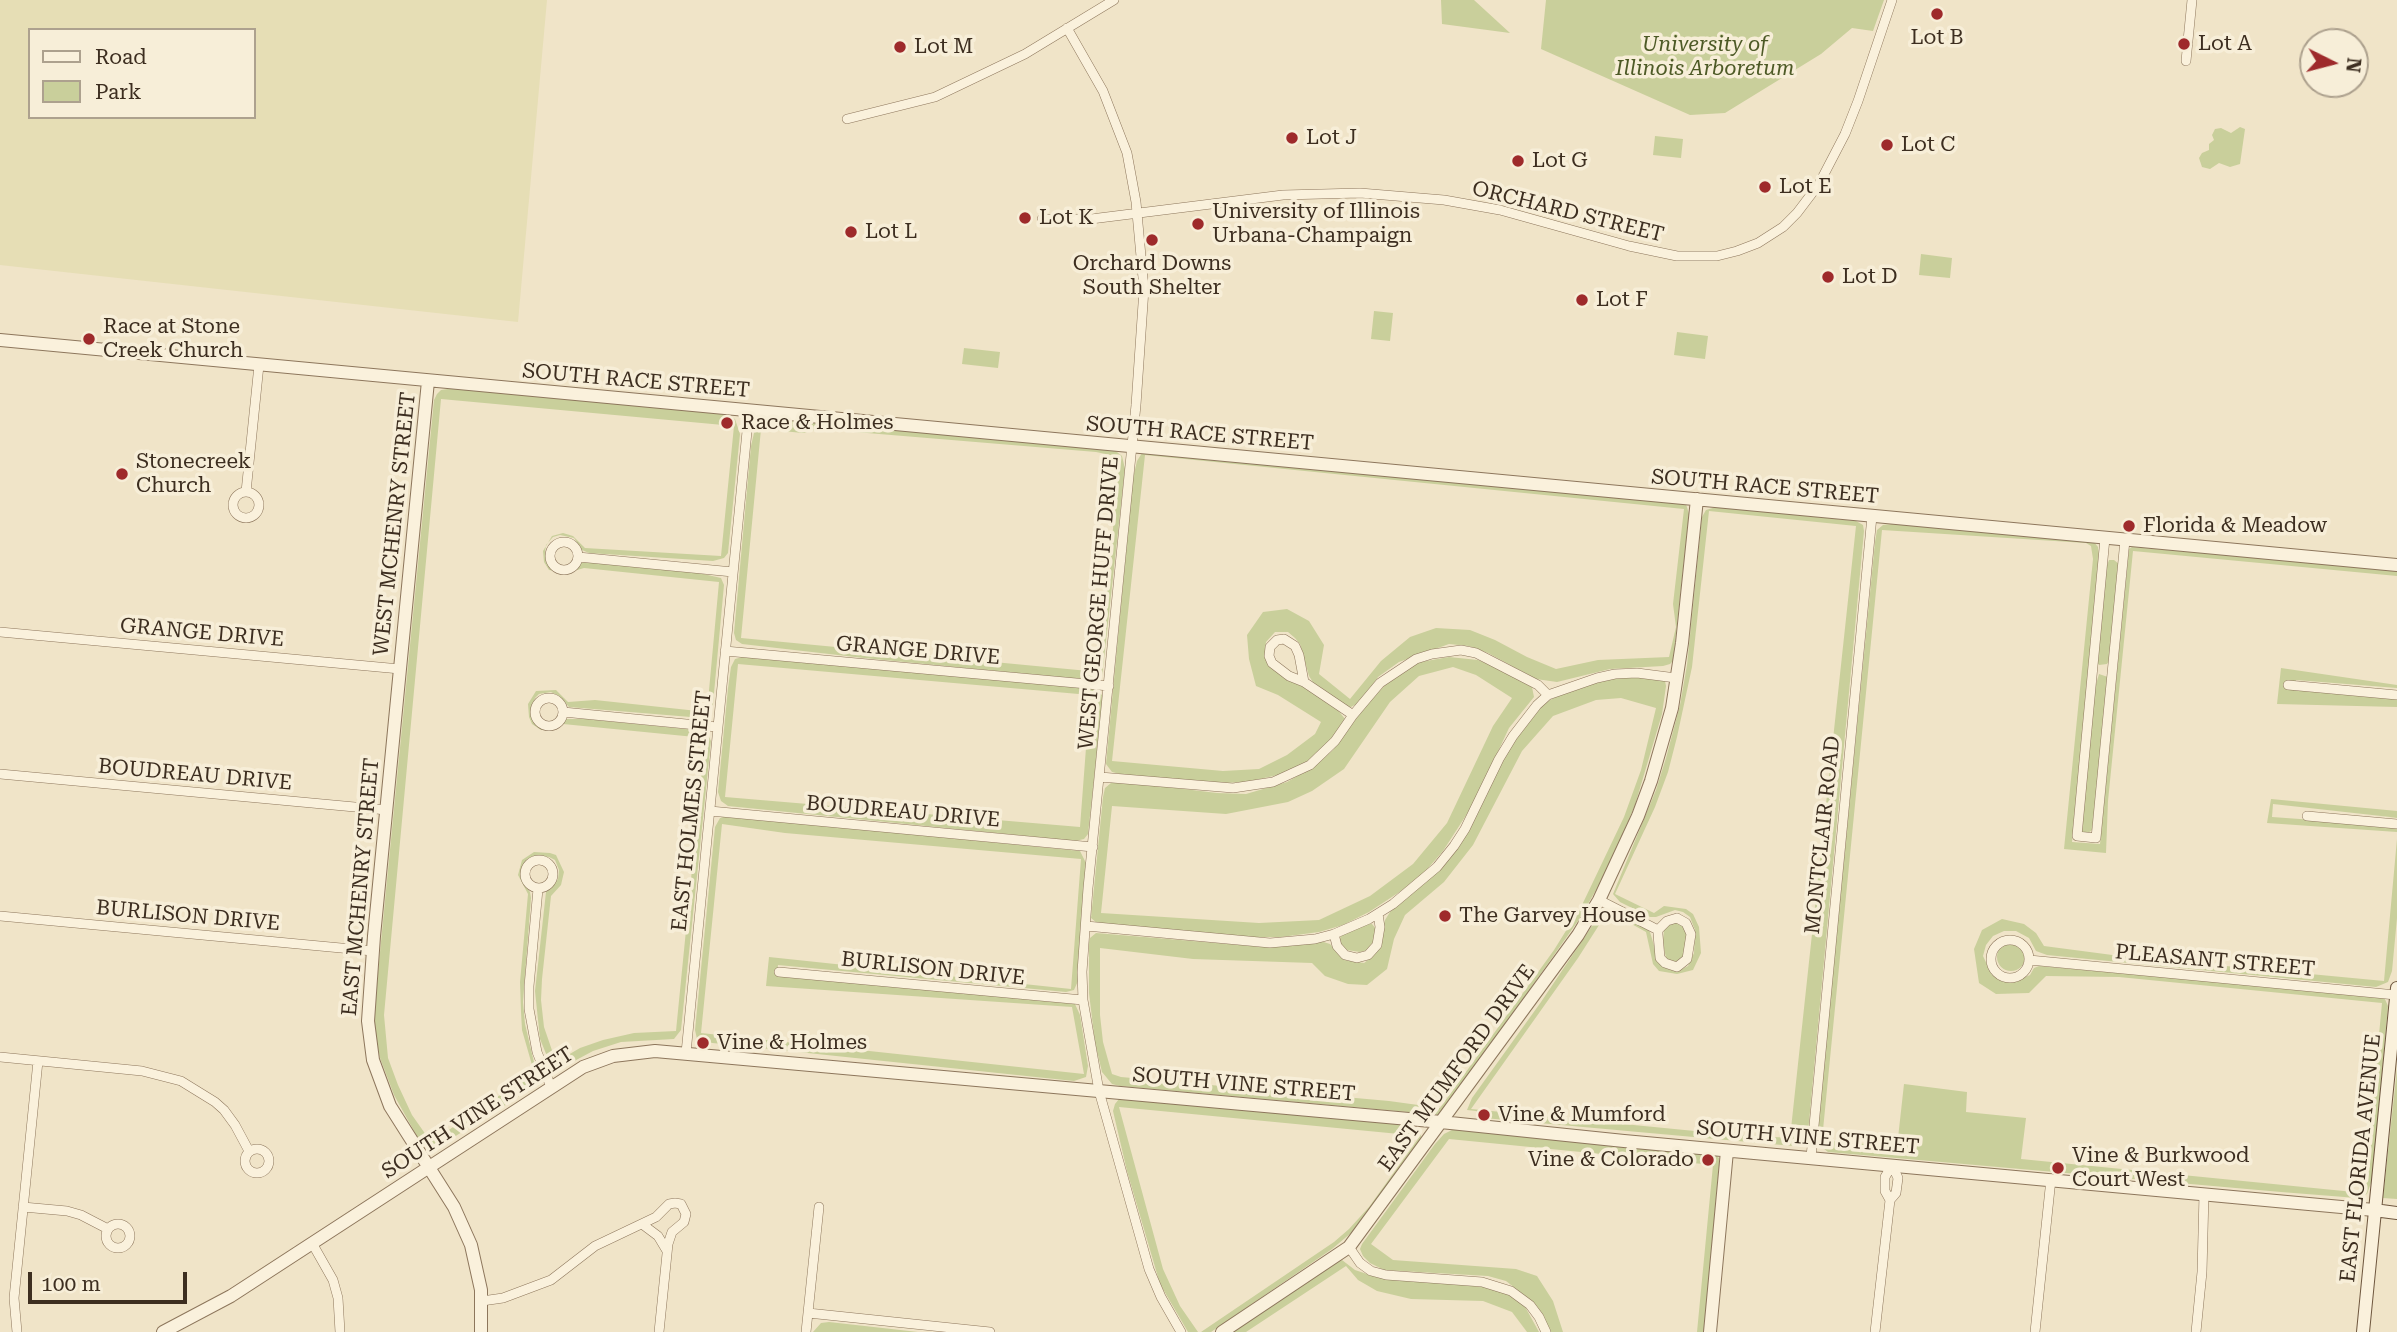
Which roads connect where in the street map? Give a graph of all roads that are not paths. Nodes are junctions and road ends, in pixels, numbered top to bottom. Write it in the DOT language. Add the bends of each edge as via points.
graph roads {
  1 [pos="1114,0"];
  2 [pos="1892,0"];
  3 [pos="2192,0"];
  4 [pos="1067,28"];
  5 [pos="2186,61"];
  6 [pos="847,118"];
  7 [pos="1138,214"];
  8 [pos="1042,219"];
  9 [pos="0,340"];
  10 [pos="259,365"];
  11 [pos="428,382"];
  12 [pos="749,411"];
  13 [pos="1130,447"];
  14 [pos="246,492"];
  15 [pos="1697,499"];
  16 [pos="1872,516"];
  17 [pos="2105,538"];
  18 [pos="2125,540"];
  19 [pos="578,557"];
  20 [pos="2397,565"];
  21 [pos="733,572"];
  22 [pos="0,632"];
  23 [pos="725,651"];
  24 [pos="400,669"];
  25 [pos="2093,669"];
  26 [pos="2113,671"];
  27 [pos="1676,678"];
  28 [pos="1304,682"];
  29 [pos="2288,685"];
  30 [pos="1109,686"];
  31 [pos="1548,695"];
  32 [pos="2397,695"];
  33 [pos="564,712"];
  34 [pos="1353,715"];
  35 [pos="717,727"];
  36 [pos="0,774"];
  37 [pos="1100,777"];
  38 [pos="387,810"];
  39 [pos="710,811"];
  40 [pos="2307,816"];
  41 [pos="2397,824"];
  42 [pos="1093,847"];
  43 [pos="538,889"];
  44 [pos="1600,900"];
  45 [pos="1378,914"];
  46 [pos="0,916"];
  47 [pos="1086,926"];
  48 [pos="1658,930"];
  49 [pos="1334,934"];
  50 [pos="373,951"];
  51 [pos="2029,960"];
  52 [pos="779,972"];
  53 [pos="2397,988"];
  54 [pos="2396,995"];
  55 [pos="1083,1000"];
  56 [pos="687,1053"];
  57 [pos="0,1057"];
  58 [pos="38,1061"];
  59 [pos="551,1087"];
  60 [pos="1099,1091"];
  61 [pos="1442,1122"];
  62 [pos="249,1151"];
  63 [pos="1727,1151"];
  64 [pos="1811,1157"];
  65 [pos="1892,1165"];
  66 [pos="428,1167"];
  67 [pos="2051,1179"];
  68 [pos="2204,1194"];
  69 [pos="23,1207"];
  70 [pos="818,1207"];
  71 [pos="2374,1210"];
  72 [pos="2397,1213"];
  73 [pos="642,1224"];
  74 [pos="108,1229"];
  75 [pos="312,1243"];
  76 [pos="1349,1247"];
  77 [pos="667,1251"];
  78 [pos="482,1301"];
  79 [pos="808,1313"];
  80 [pos="17,1332"];
  81 [pos="163,1332"];
  82 [pos="340,1332"];
  83 [pos="481,1332"];
  84 [pos="659,1332"];
  85 [pos="807,1332"];
  86 [pos="990,1332"];
  87 [pos="1181,1332"];
  88 [pos="1222,1332"];
  89 [pos="1546,1332"];
  90 [pos="1710,1332"];
  91 [pos="1875,1332"];
  92 [pos="2035,1332"];
  93 [pos="2196,1332"];
  94 [pos="2363,1332"];
  1 -- 4 [label="street"];
  2 -- 7 [label="street, ORCHARD STREET" via="1858,101 1819,184 1783,227 1737,251 1677,257 1500,210 1370,193 1283,195"];
  3 -- 5 [label="street"];
  4 -- 6 [label="street" via="1025,54 935,96"];
  4 -- 7 [label="street, WEST GEORGE HUFF DRIVE" via="1116,120"];
  7 -- 8 [label="street, ORCHARD STREET"];
  7 -- 13 [label="street, WEST GEORGE HUFF DRIVE" via="1144,289"];
  9 -- 10 [label="street, SOUTH RACE STREET"];
  10 -- 11 [label="street, SOUTH RACE STREET"];
  10 -- 14 [label="street"];
  11 -- 12 [label="street, SOUTH RACE STREET"];
  11 -- 24 [label="street, WEST MCHENRY STREET"];
  12 -- 13 [label="street, SOUTH RACE STREET"];
  12 -- 21 [label="street, EAST HOLMES STREET"];
  13 -- 15 [label="street, SOUTH RACE STREET"];
  13 -- 30 [label="street, WEST GEORGE HUFF DRIVE"];
  15 -- 16 [label="street, SOUTH RACE STREET"];
  15 -- 27 [label="street, EAST MUMFORD DRIVE"];
  16 -- 17 [label="street, SOUTH RACE STREET"];
  16 -- 64 [label="street, MONTCLAIR ROAD"];
  17 -- 18 [label="street, SOUTH RACE STREET"];
  17 -- 25 [label="street"];
  18 -- 20 [label="street, SOUTH RACE STREET"];
  18 -- 26 [label="street"];
  19 -- 21 [label="street"];
  21 -- 23 [label="street, EAST HOLMES STREET"];
  22 -- 24 [label="street, GRANGE DRIVE"];
  23 -- 30 [label="street, GRANGE DRIVE"];
  23 -- 35 [label="street, EAST HOLMES STREET"];
  24 -- 38 [label="street, EAST MCHENRY STREET"];
  25 -- 26 [label="street"];
  25 -- 26 [label="street" via="2077,836 2096,838"];
  27 -- 31 [label="street" via="1615,674"];
  27 -- 44 [label="street, EAST MUMFORD DRIVE" via="1654,771"];
  28 -- 28 [label="street" via="1272,663 1273,643 1284,639 1295,646"];
  28 -- 34 [label="street"];
  29 -- 32 [label="street"];
  30 -- 37 [label="street, WEST GEORGE HUFF DRIVE"];
  31 -- 34 [label="street" via="1487,658 1448,651 1416,659 1396,671"];
  31 -- 45 [label="street" via="1513,736 1454,846 1419,883"];
  33 -- 35 [label="street"];
  34 -- 37 [label="street" via="1323,755 1273,782 1233,788"];
  35 -- 39 [label="street, EAST HOLMES STREET"];
  36 -- 38 [label="street, BOUDREAU DRIVE"];
  37 -- 42 [label="street, WEST GEORGE HUFF DRIVE"];
  38 -- 50 [label="street, EAST MCHENRY STREET"];
  39 -- 42 [label="street, BOUDREAU DRIVE"];
  39 -- 56 [label="street, EAST HOLMES STREET"];
  40 -- 41 [label="street"];
  42 -- 47 [label="street, WEST GEORGE HUFF DRIVE"];
  43 -- 59 [label="street" via="529,1009 537,1052"];
  44 -- 48 [label="street"];
  44 -- 61 [label="street, EAST MUMFORD DRIVE"];
  45 -- 49 [label="street"];
  45 -- 49 [label="street" via="1377,945 1368,954 1357,958 1345,955"];
  46 -- 50 [label="street, BURLISON DRIVE"];
  47 -- 49 [label="street" via="1270,943"];
  47 -- 55 [label="street, WEST GEORGE HUFF DRIVE"];
  48 -- 48 [label="street" via="1671,919 1686,923 1691,934 1682,965 1671,966 1660,958"];
  50 -- 66 [label="street, EAST MCHENRY STREET" via="368,1021 373,1060 390,1106"];
  51 -- 51 [label="street" via="2026,948 2010,940 1994,948 1991,960 1996,972 2007,978 2019,976"];
  51 -- 54 [label="street, PLEASANT STREET"];
  52 -- 55 [label="street, BURLISON DRIVE"];
  53 -- 54 [label="street, EAST FLORIDA AVENUE"];
  54 -- 71 [label="street, EAST FLORIDA AVENUE"];
  55 -- 60 [label="street, WEST GEORGE HUFF DRIVE"];
  56 -- 59 [label="street, SOUTH VINE STREET" via="612,1056"];
  56 -- 60 [label="street, SOUTH VINE STREET"];
  57 -- 58 [label="street"];
  58 -- 62 [label="street" via="142,1071 181,1080 224,1110"];
  58 -- 69 [label="street"];
  59 -- 66 [label="street, SOUTH VINE STREET"];
  60 -- 61 [label="street, SOUTH VINE STREET"];
  60 -- 87 [label="street, WEST GEORGE HUFF DRIVE" via="1149,1269"];
  61 -- 63 [label="street, SOUTH VINE STREET"];
  61 -- 76 [label="street, EAST MUMFORD DRIVE"];
  63 -- 64 [label="street, SOUTH VINE STREET"];
  63 -- 90 [label="street"];
  64 -- 65 [label="street, SOUTH VINE STREET"];
  65 -- 67 [label="street, SOUTH VINE STREET"];
  65 -- 91 [label="street" via="1898,1178 1890,1200"];
  66 -- 75 [label="street, SOUTH VINE STREET"];
  66 -- 78 [label="street, EAST MCHENRY STREET" via="464,1225 477,1264"];
  67 -- 68 [label="street, SOUTH VINE STREET"];
  67 -- 92 [label="street"];
  68 -- 71 [label="street, SOUTH VINE STREET"];
  68 -- 93 [label="street"];
  69 -- 74 [label="street" via="67,1211"];
  69 -- 80 [label="street" via="15,1298"];
  70 -- 79 [label="street"];
  71 -- 72 [label="street, SOUTH VINE STREET"];
  71 -- 94 [label="street, EAST FLORIDA AVENUE"];
  73 -- 77 [label="street" via="658,1236"];
  73 -- 77 [label="street" via="671,1203 685,1209 684,1222 672,1232"];
  73 -- 78 [label="street" via="603,1241 551,1280"];
  75 -- 81 [label="street, SOUTH VINE STREET" via="231,1296"];
  75 -- 82 [label="street" via="333,1280"];
  76 -- 88 [label="street, EAST MUMFORD DRIVE"];
  76 -- 89 [label="street" via="1371,1271 1482,1282 1511,1291 1531,1305"];
  77 -- 84 [label="street"];
  78 -- 83 [label="street, EAST MCHENRY STREET"];
  79 -- 85 [label="street"];
  79 -- 86 [label="street"];
}
